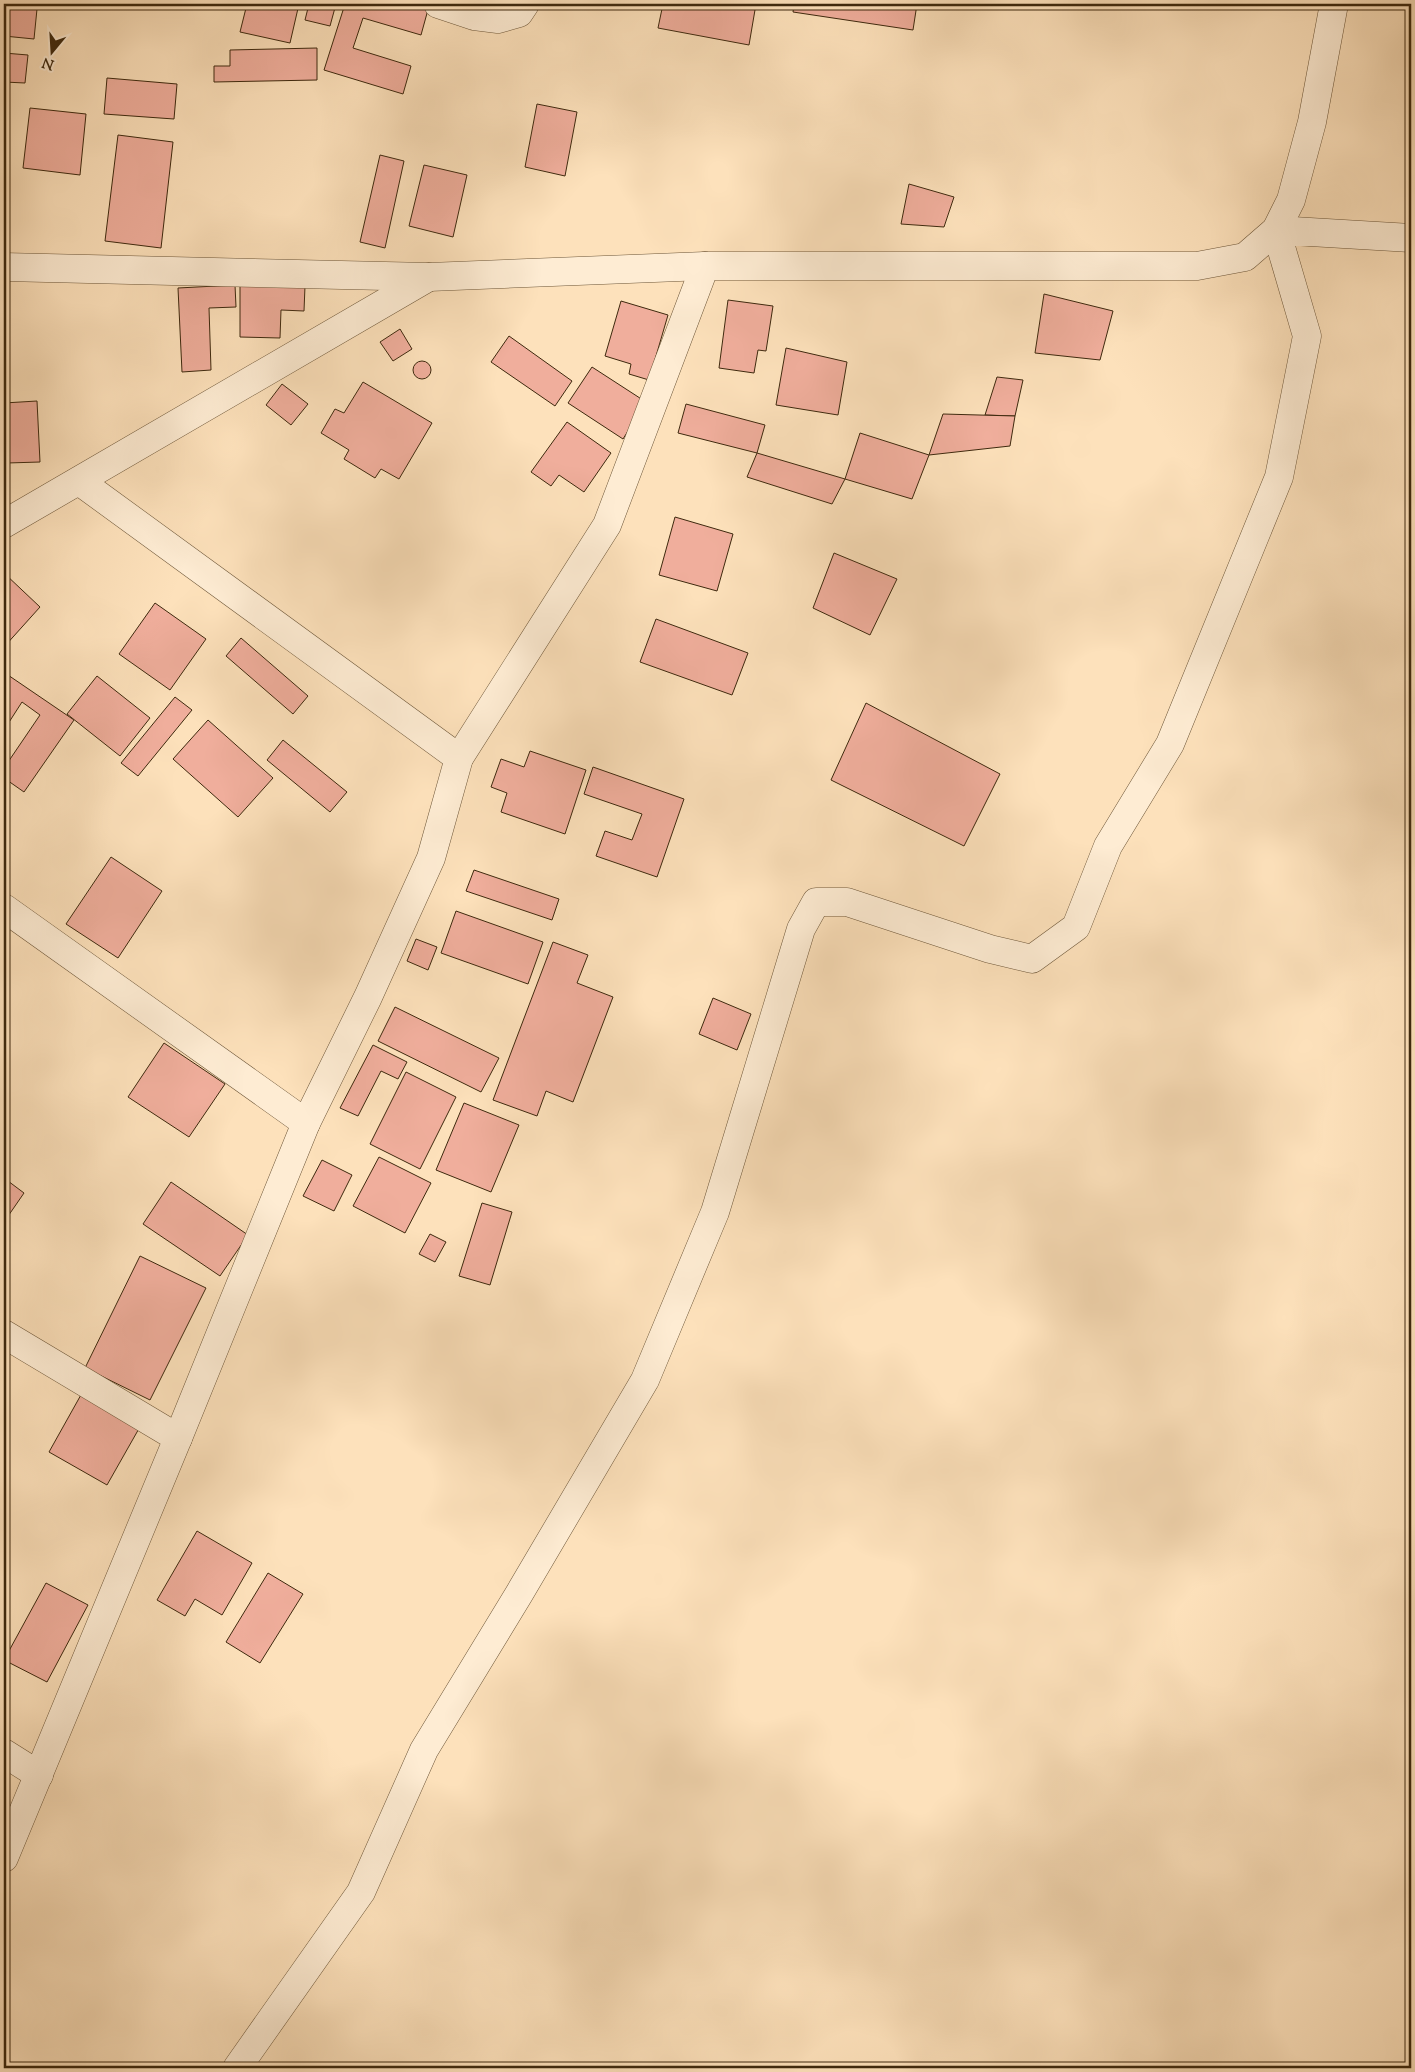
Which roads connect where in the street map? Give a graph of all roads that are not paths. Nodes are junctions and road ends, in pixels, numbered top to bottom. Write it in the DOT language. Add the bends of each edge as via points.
graph roads {
  1 [pos="438,4"];
  2 [pos="525,4"];
  3 [pos="1334,4"];
  4 [pos="1276,230"];
  5 [pos="1411,238"];
  6 [pos="705,266"];
  7 [pos="4,267"];
  8 [pos="429,277"];
  9 [pos="79,481"];
  10 [pos="4,524"];
  11 [pos="459,758"];
  12 [pos="4,908"];
  13 [pos="306,1123"];
  14 [pos="4,1334"];
  15 [pos="178,1438"];
  16 [pos="4,1753"];
  17 [pos="39,1774"];
  18 [pos="4,1858"];
  19 [pos="237,2068"];
  1 -- 2 [label="street" via="474,16 498,19 519,13"];
  3 -- 4 [label="street" via="1312,122 1292,200"];
  4 -- 5 [label="street"];
  4 -- 6 [label="street" via="1245,257 1196,266"];
  4 -- 19 [label="street" via="1307,336 1279,477 1170,744 1108,846 1076,927 1032,959 990,949 847,902 816,902 801,929 715,1212 645,1380 424,1750 361,1892"];
  6 -- 8 [label="street"];
  6 -- 11 [label="street" via="607,525"];
  7 -- 8 [label="street"];
  8 -- 9 [label="street"];
  9 -- 10 [label="street"];
  9 -- 11 [label="street"];
  11 -- 13 [label="street" via="431,858"];
  12 -- 13 [label="street"];
  13 -- 15 [label="street"];
  14 -- 15 [label="street"];
  15 -- 17 [label="street"];
  16 -- 17 [label="street"];
  17 -- 18 [label="street"];
}
